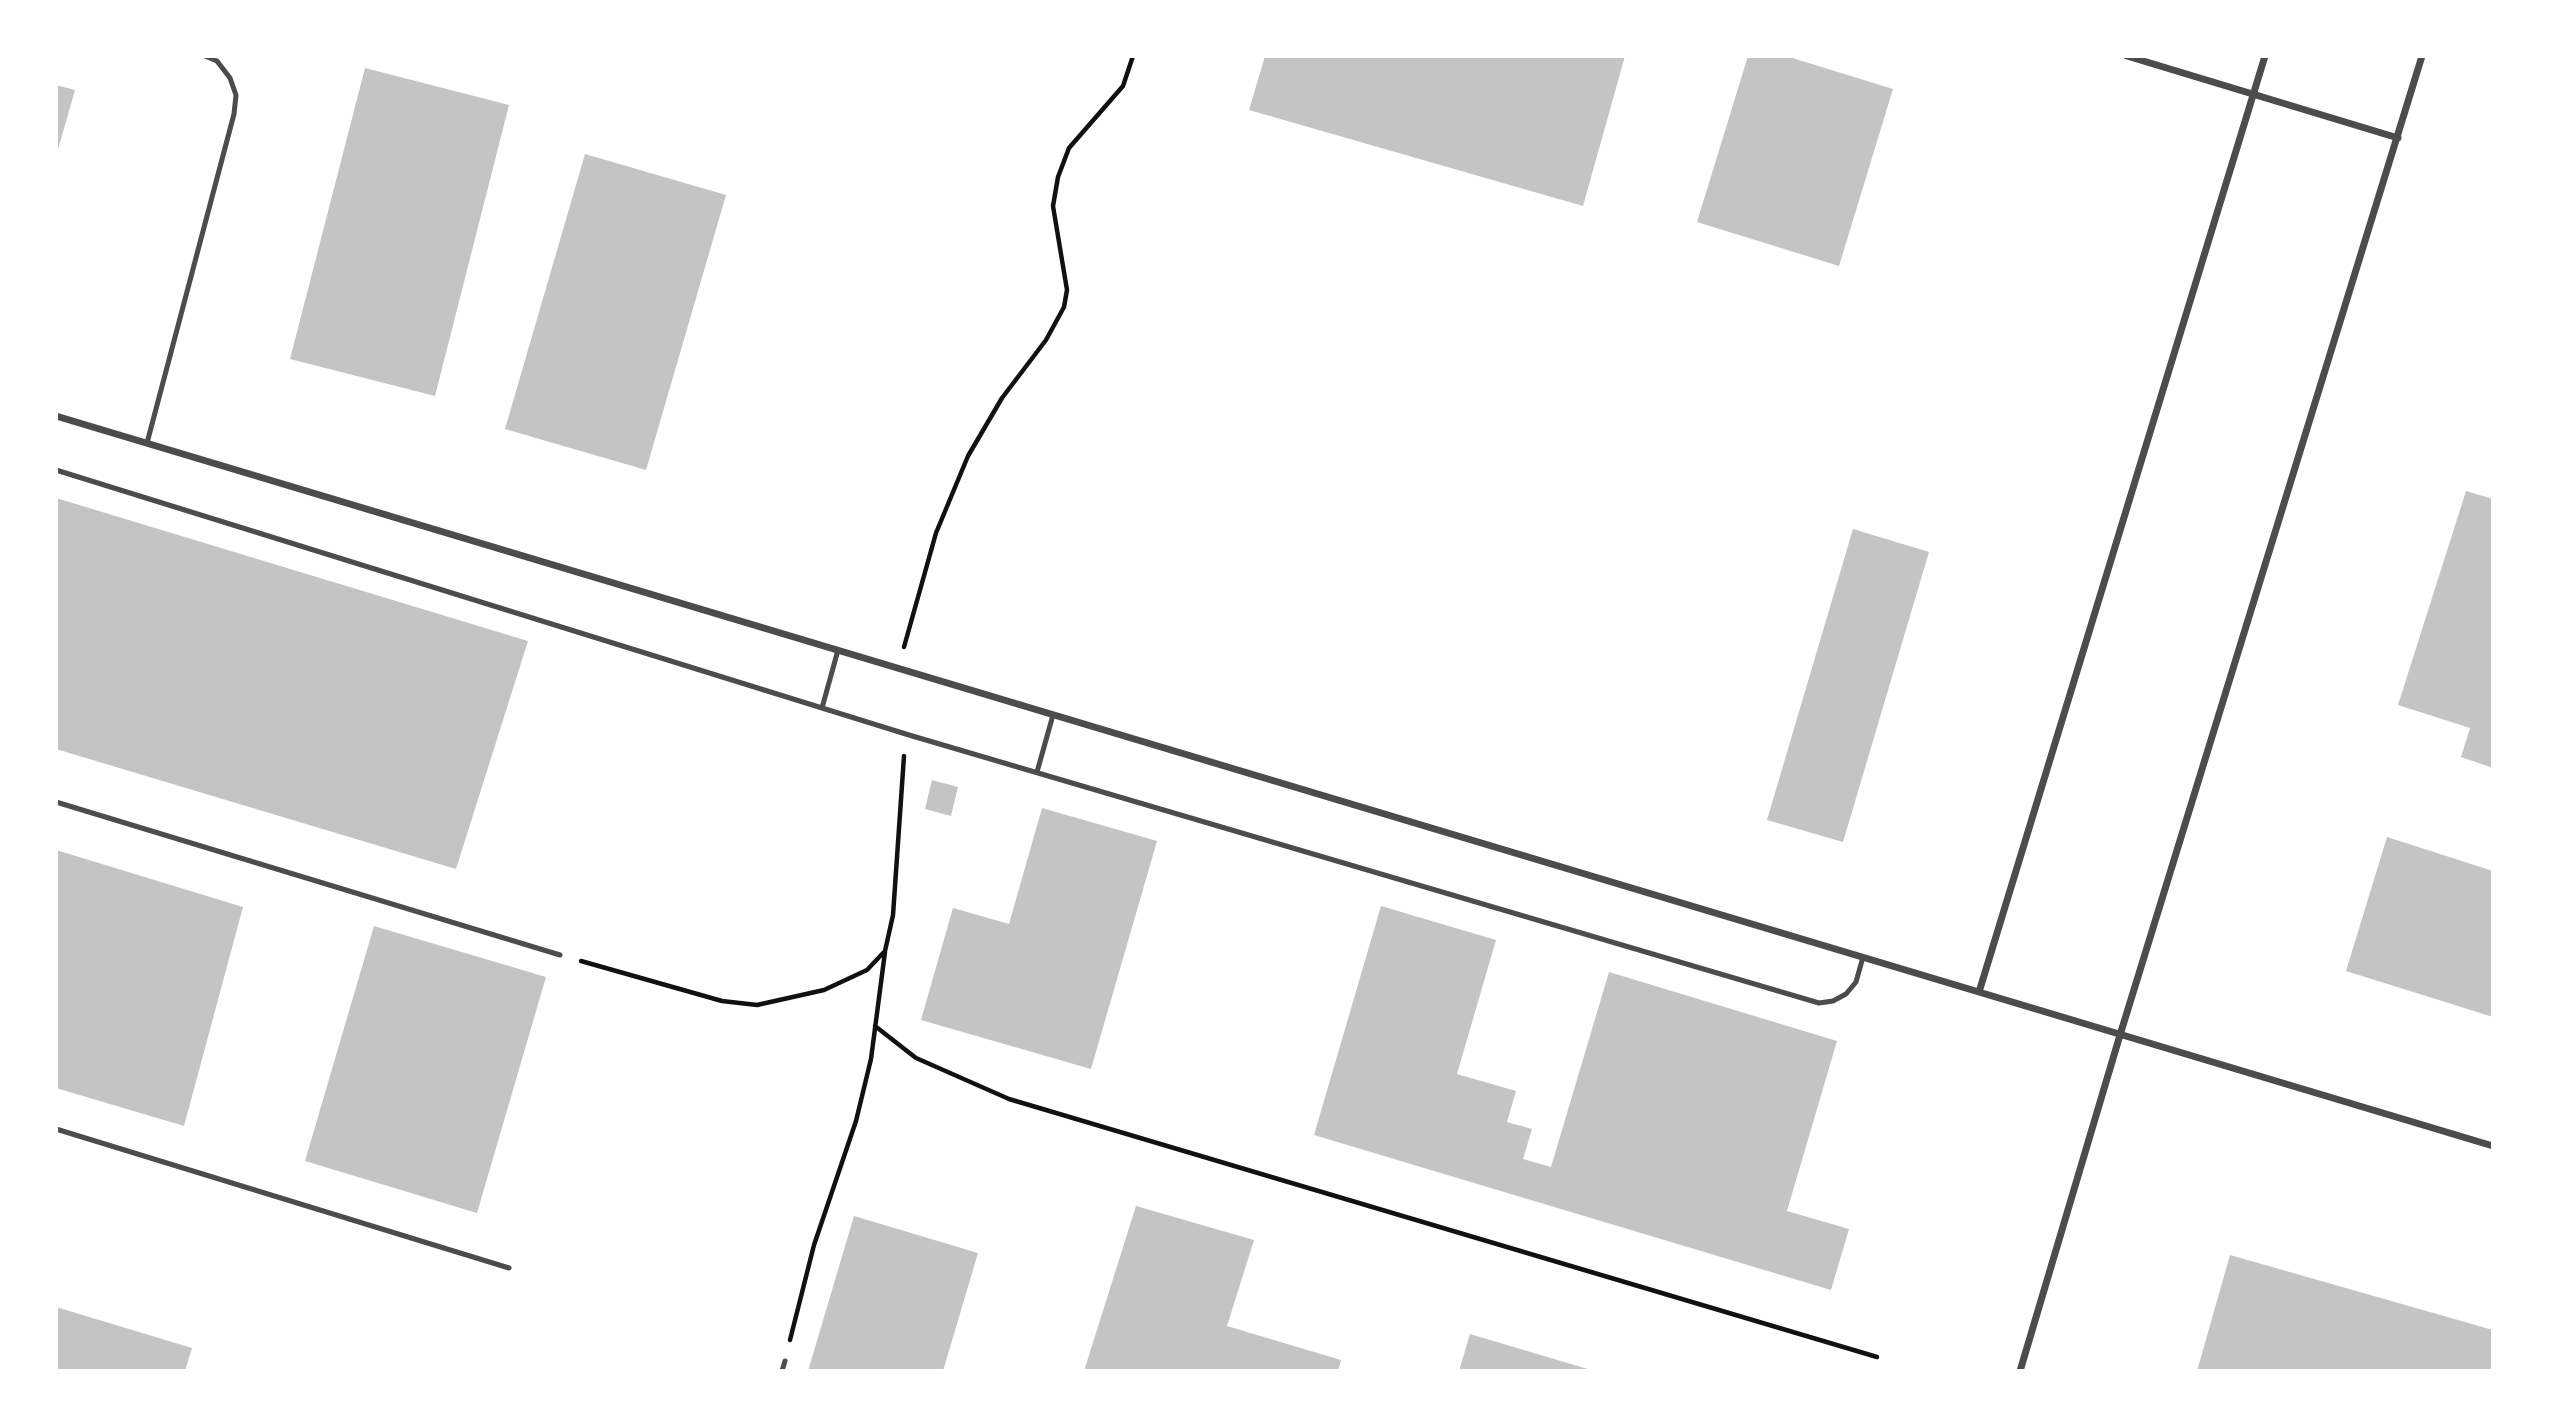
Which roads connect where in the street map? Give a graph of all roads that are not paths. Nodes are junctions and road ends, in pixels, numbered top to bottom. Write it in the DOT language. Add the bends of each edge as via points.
graph roads {
  1 [pos="205,56"];
  2 [pos="2127,56"];
  3 [pos="2265,56"];
  4 [pos="2422,56"];
  5 [pos="2253,94"];
  6 [pos="2398,138"];
  7 [pos="56,416"];
  8 [pos="147,443"];
  9 [pos="56,470"];
  10 [pos="838,650"];
  11 [pos="822,708"];
  12 [pos="1053,715"];
  13 [pos="1037,772"];
  14 [pos="56,802"];
  15 [pos="560,955"];
  16 [pos="1863,957"];
  17 [pos="1979,992"];
  18 [pos="2120,1034"];
  19 [pos="56,1129"];
  20 [pos="2493,1146"];
  21 [pos="509,1268"];
  22 [pos="785,1361"];
  23 [pos="782,1371"];
  24 [pos="2020,1371"];
  1 -- 8 [label="lane" via="216,61 230,78 236,95 234,114"];
  2 -- 5 [label="street"];
  3 -- 5 [label="street"];
  4 -- 6 [label="street"];
  5 -- 6 [label="street"];
  5 -- 17 [label="street"];
  6 -- 18 [label="street"];
  7 -- 8 [label="street"];
  8 -- 10 [label="street"];
  9 -- 11 [label="lane"];
  10 -- 11 [label="lane"];
  10 -- 12 [label="street"];
  11 -- 13 [label="lane"];
  12 -- 13 [label="lane"];
  12 -- 16 [label="street"];
  13 -- 16 [label="lane" via="1819,1003 1846,994 1856,982"];
  14 -- 15 [label="lane"];
  16 -- 17 [label="street"];
  17 -- 18 [label="street"];
  18 -- 20 [label="street"];
  18 -- 24 [label="street"];
  19 -- 21 [label="lane"];
  22 -- 23 [label="lane"];
}
